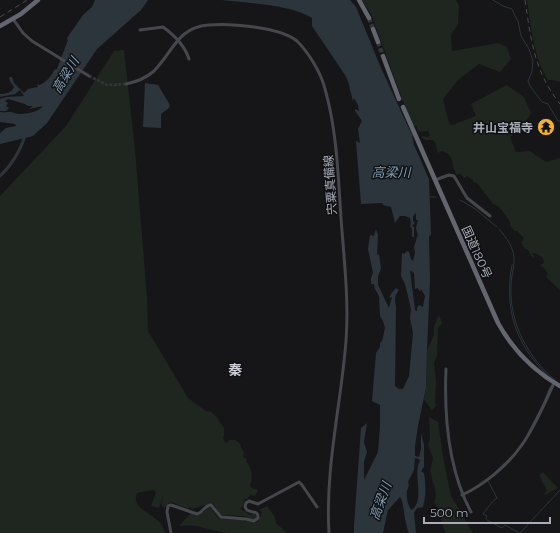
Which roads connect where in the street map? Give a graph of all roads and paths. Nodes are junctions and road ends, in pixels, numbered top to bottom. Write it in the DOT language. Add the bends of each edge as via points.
graph roads {
  1 [pos="38,0"];
  2 [pos="359,0"];
  3 [pos="369,18"];
  4 [pos="13,19"];
  5 [pos="0,26"];
  6 [pos="373,29"];
  7 [pos="140,30"];
  8 [pos="178,40"];
  9 [pos="378,42"];
  10 [pos="383,56"];
  11 [pos="189,59"];
  12 [pos="90,76"];
  13 [pos="126,84"];
  14 [pos="399,98"];
  15 [pos="403,107"];
  16 [pos="435,180"];
  17 [pos="490,216"];
  18 [pos="446,369"];
  19 [pos="554,383"];
  20 [pos="560,386"];
  21 [pos="462,495"];
  22 [pos="317,507"];
  23 [pos="470,512"];
  24 [pos="171,533"];
  25 [pos="329,533"];
  1 -- 4 [label="highway"];
  2 -- 3 [label="highway"];
  4 -- 5 [label="highway"];
  4 -- 12 [label="main road" via="32,40"];
  6 -- 9 [label="highway"];
  7 -- 8 [label="main road" via="163,27"];
  8 -- 11 [label="main road"];
  8 -- 13 [label="main road, 宍粟真備線" via="151,74"];
  8 -- 25 [label="main road, 宍粟真備線" via="196,28 209,25 251,27 280,32 294,39 304,50 326,90 336,153 347,303 345,350 330,473"];
  10 -- 14 [label="highway"];
  15 -- 16 [label="highway, 国道180号"];
  16 -- 17 [label="main road" via="449,174 454,176 466,198"];
  16 -- 19 [label="highway, 国道180号" via="500,326 523,358"];
  18 -- 21 [label="main road" via="445,397 450,447"];
  19 -- 20 [label="highway, 国道180号"];
  19 -- 21 [label="main road" via="536,421 518,450 486,481"];
  21 -- 23 [label="main road"];
  22 -- 24 [label="main road" via="299,482 258,504 247,502 246,510 256,512 258,516 254,521 221,517 211,505 197,514 168,506"];
}
